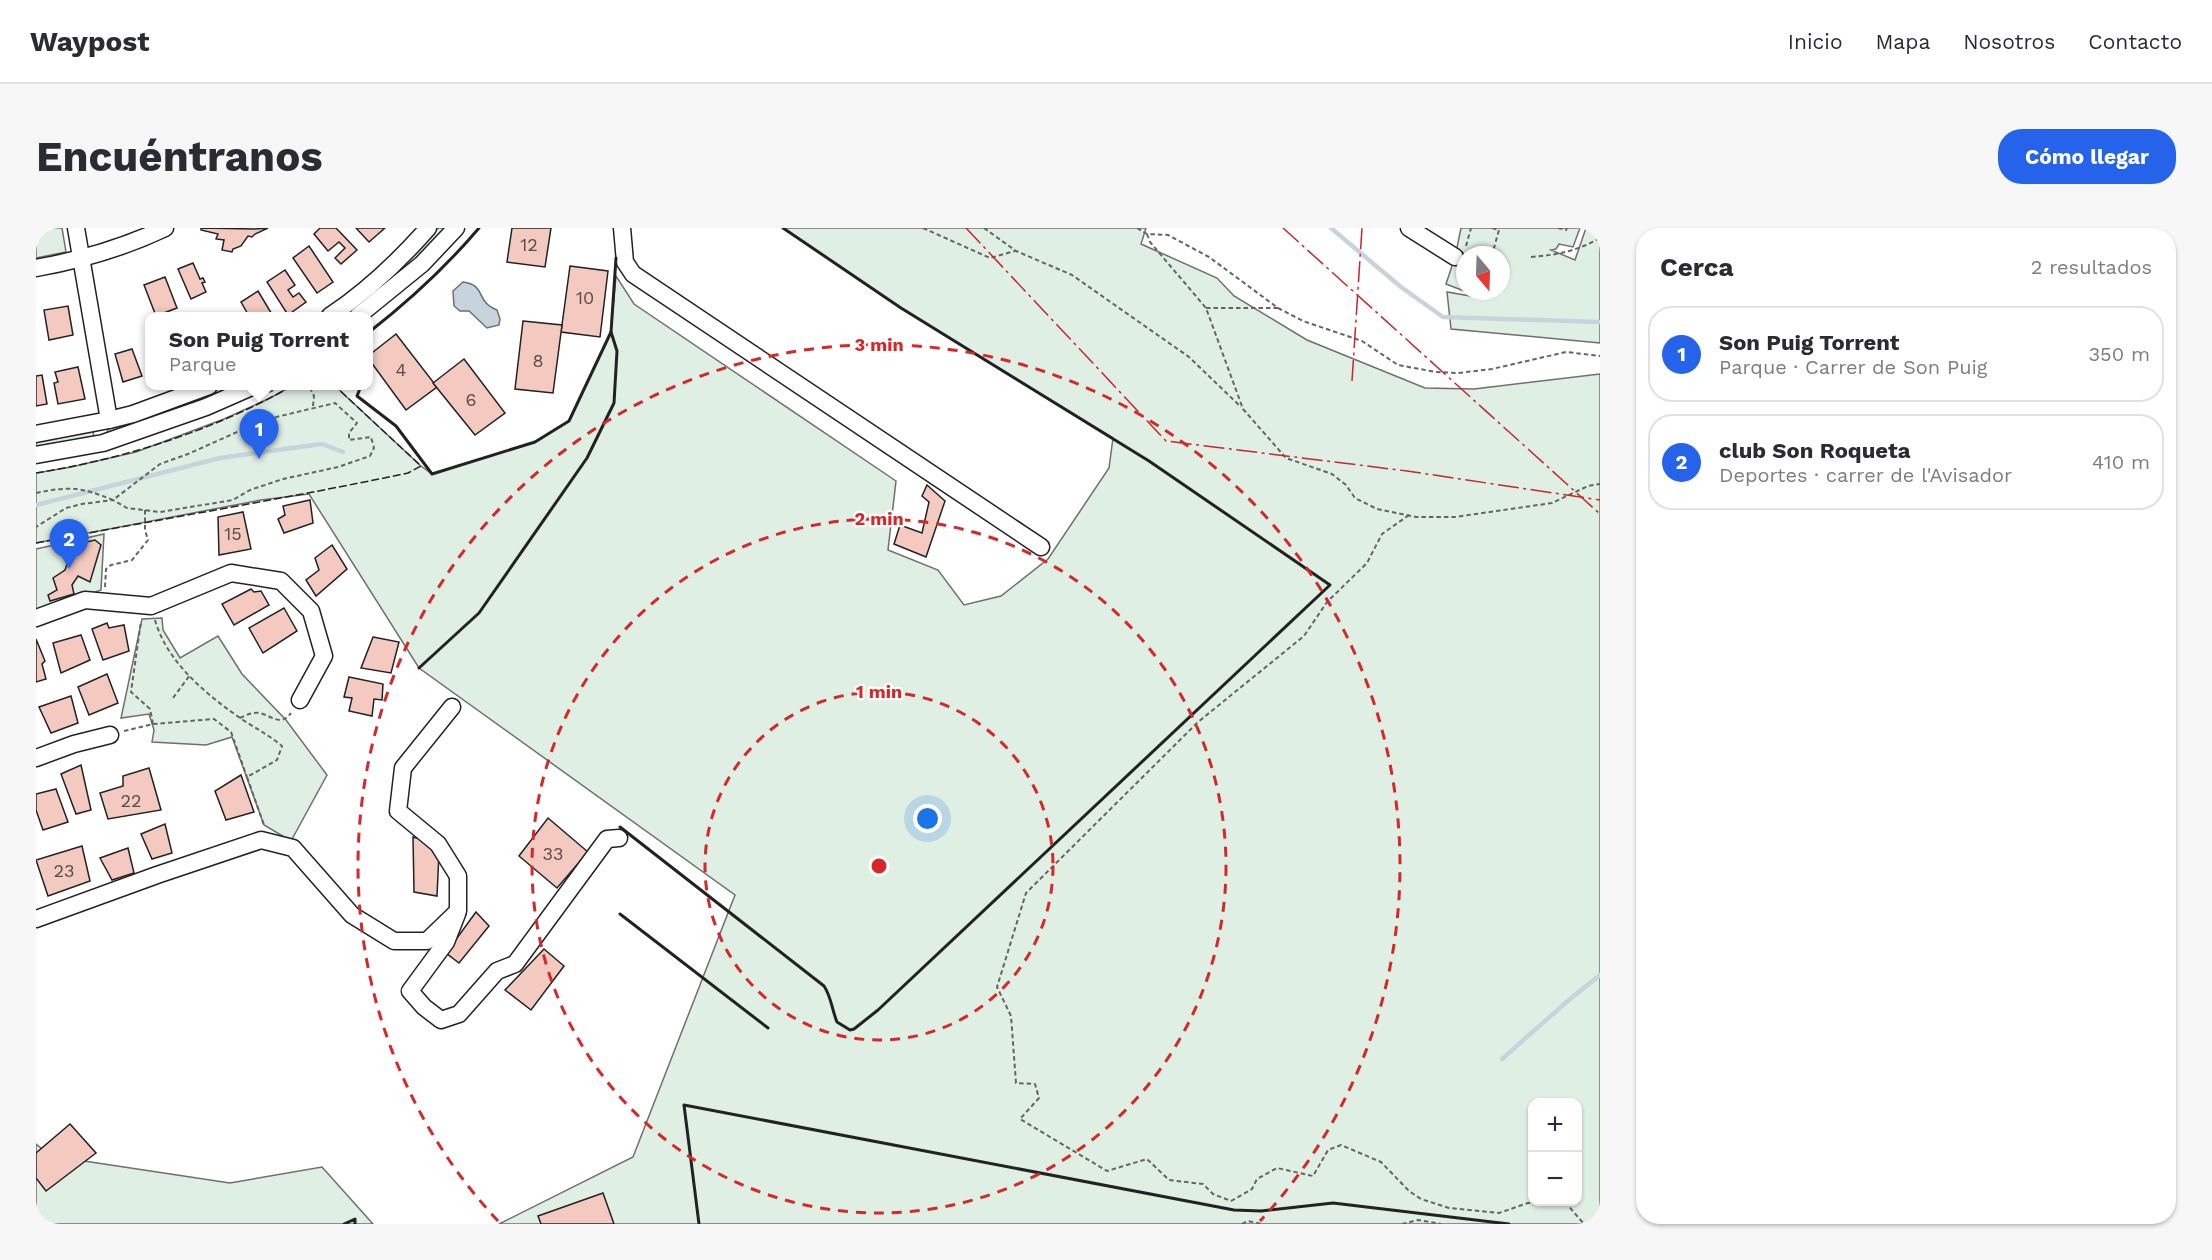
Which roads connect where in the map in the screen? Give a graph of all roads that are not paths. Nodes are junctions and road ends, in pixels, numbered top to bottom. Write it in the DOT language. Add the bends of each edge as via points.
graph roads {
  1 [pos="76,228"];
  2 [pos="165,228"];
  3 [pos="428,228"];
  4 [pos="456,228"];
  5 [pos="622,228"];
  6 [pos="1409,228"];
  7 [pos="1455,257"];
  8 [pos="80,260"];
  9 [pos="36,268"];
  10 [pos="336,312"];
  11 [pos="363,312"];
  12 [pos="197,390"];
  13 [pos="245,390"];
  14 [pos="109,420"];
  15 [pos="36,434"];
  16 [pos="36,455"];
  17 [pos="1041,547"];
  18 [pos="36,618"];
  19 [pos="300,700"];
  20 [pos="452,707"];
  21 [pos="110,735"];
  22 [pos="36,758"];
  23 [pos="619,838"];
  24 [pos="458,911"];
  25 [pos="36,920"];
  1 -- 8 [label="street"];
  2 -- 8 [label="street" via="132,244"];
  3 -- 10 [label="street" via="408,251"];
  4 -- 11 [label="street" via="422,264"];
  5 -- 17 [label="street" via="625,262 633,274"];
  6 -- 7 [label="street"];
  8 -- 9 [label="street"];
  8 -- 14 [label="street"];
  12 -- 14 [label="street"];
  13 -- 16 [label="street" via="103,443"];
  14 -- 15 [label="street"];
  18 -- 19 [label="street" via="85,600 147,606 231,573 281,581 311,611 324,656"];
  20 -- 24 [label="street" via="403,768 398,810 438,844 458,876"];
  21 -- 22 [label="street"];
  23 -- 24 [label="street" via="607,839 516,964 498,971 459,1014 441,1020 410,991 447,942"];
  24 -- 25 [label="street" via="427,941 394,941 352,915 293,848 261,840"];
}
